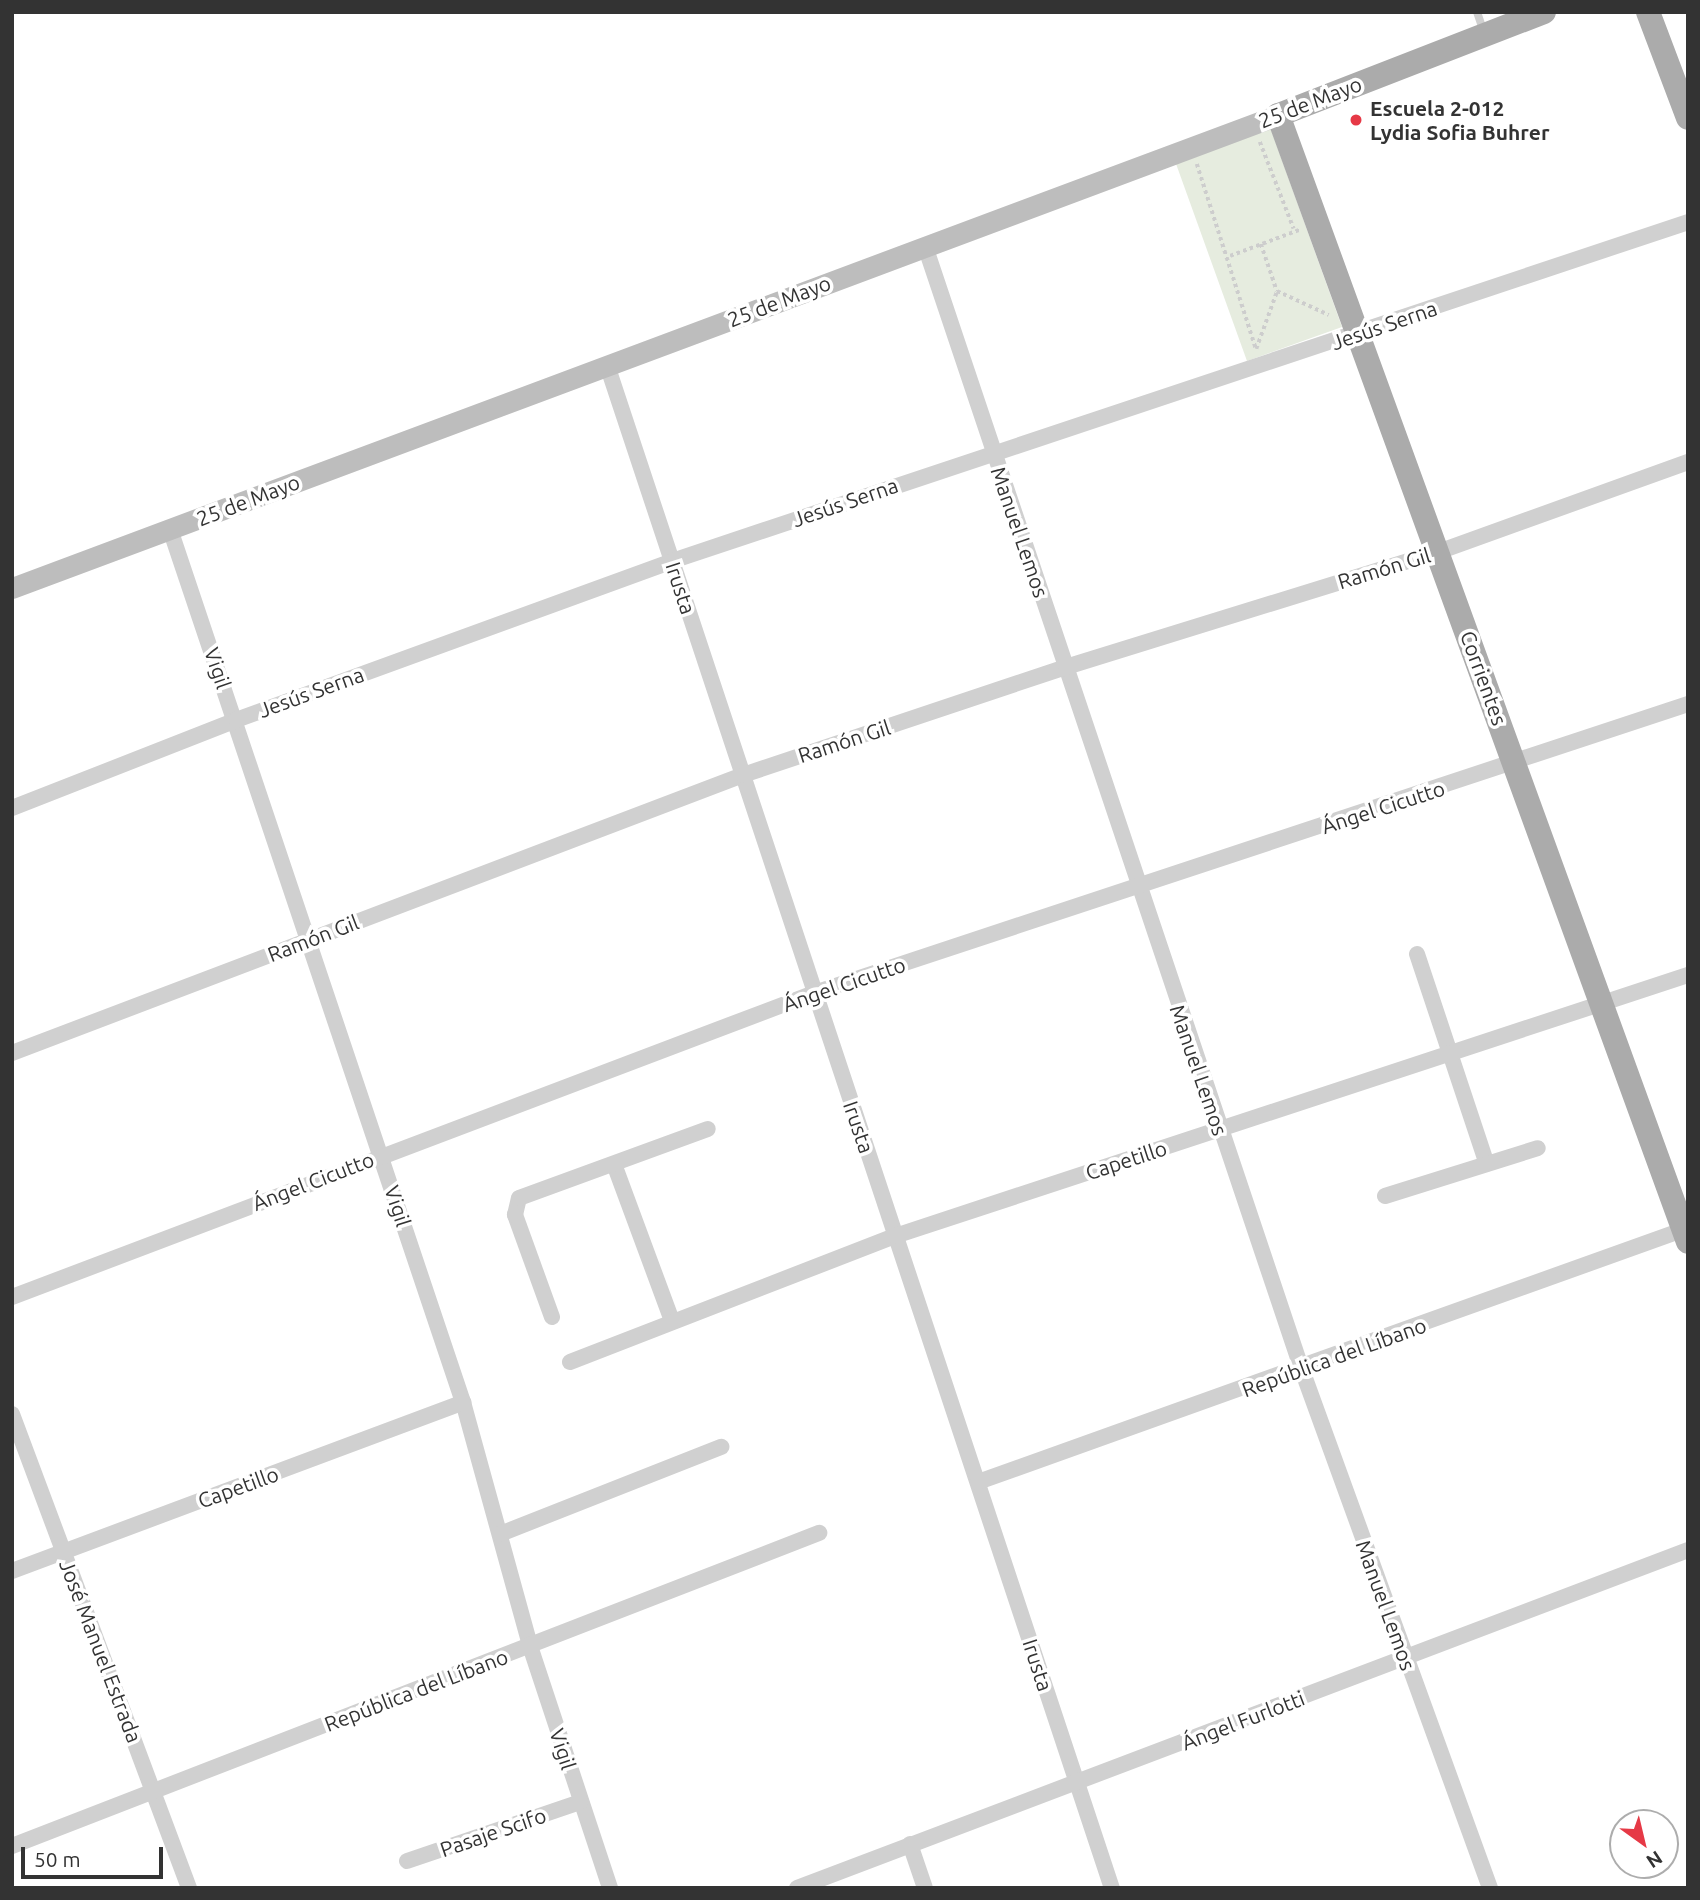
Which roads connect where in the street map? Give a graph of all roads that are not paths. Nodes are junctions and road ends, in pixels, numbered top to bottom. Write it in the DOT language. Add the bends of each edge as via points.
graph roads {
  1 [pos="1544,12"];
  2 [pos="1648,12"];
  3 [pos="1481,24"];
  4 [pos="1278,115"];
  5 [pos="1688,118"];
  6 [pos="1688,222"];
  7 [pos="925,246"];
  8 [pos="1355,325"];
  9 [pos="607,365"];
  10 [pos="993,452"];
  11 [pos="1688,462"];
  12 [pos="170,529"];
  13 [pos="1438,552"];
  14 [pos="672,561"];
  15 [pos="12,588"];
  16 [pos="1066,667"];
  17 [pos="1688,704"];
  18 [pos="236,720"];
  19 [pos="1516,764"];
  20 [pos="743,775"];
  21 [pos="12,808"];
  22 [pos="1136,885"];
  23 [pos="309,939"];
  24 [pos="1417,954"];
  25 [pos="1688,975"];
  26 [pos="814,993"];
  27 [pos="1601,1003"];
  28 [pos="12,1053"];
  29 [pos="1450,1054"];
  30 [pos="708,1129"];
  31 [pos="1220,1129"];
  32 [pos="1538,1147"];
  33 [pos="382,1155"];
  34 [pos="614,1164"];
  35 [pos="1487,1164"];
  36 [pos="1385,1196"];
  37 [pos="1686,1233"];
  38 [pos="895,1236"];
  39 [pos="12,1297"];
  40 [pos="552,1317"];
  41 [pos="672,1321"];
  42 [pos="570,1362"];
  43 [pos="1302,1370"];
  44 [pos="463,1402"];
  45 [pos="12,1414"];
  46 [pos="721,1447"];
  47 [pos="978,1482"];
  48 [pos="500,1534"];
  49 [pos="819,1534"];
  50 [pos="1688,1550"];
  51 [pos="64,1552"];
  52 [pos="12,1571"];
  53 [pos="530,1646"];
  54 [pos="1405,1658"];
  55 [pos="1077,1783"];
  56 [pos="154,1791"];
  57 [pos="580,1802"];
  58 [pos="910,1844"];
  59 [pos="12,1846"];
  60 [pos="407,1861"];
  61 [pos="189,1888"];
  62 [pos="610,1888"];
  63 [pos="797,1888"];
  64 [pos="925,1888"];
  65 [pos="1112,1888"];
  66 [pos="1490,1888"];
  1 -- 3 [label="main road, 25 de Mayo"];
  2 -- 5 [label="main road"];
  3 -- 4 [label="main road, 25 de Mayo"];
  4 -- 7 [label="street, 25 de Mayo"];
  4 -- 8 [label="main road, Corrientes"];
  6 -- 8 [label="street, Jesús Serna"];
  7 -- 9 [label="street, 25 de Mayo"];
  7 -- 10 [label="street, Manuel Lemos"];
  8 -- 10 [label="street, Jesús Serna"];
  8 -- 13 [label="main road, Corrientes"];
  9 -- 12 [label="street, 25 de Mayo"];
  9 -- 14 [label="street, Irusta"];
  10 -- 14 [label="street, Jesús Serna"];
  10 -- 16 [label="street, Manuel Lemos"];
  11 -- 13 [label="street, Ramón Gil"];
  12 -- 15 [label="street, 25 de Mayo"];
  12 -- 18 [label="street, Vigil"];
  13 -- 16 [label="street, Ramón Gil"];
  13 -- 19 [label="main road, Corrientes"];
  14 -- 18 [label="street, Jesús Serna"];
  14 -- 20 [label="street, Irusta"];
  16 -- 20 [label="street, Ramón Gil"];
  16 -- 22 [label="street, Manuel Lemos"];
  17 -- 19 [label="street, Ángel Cicutto"];
  18 -- 21 [label="street, Jesús Serna"];
  18 -- 23 [label="street, Vigil"];
  19 -- 22 [label="street, Ángel Cicutto"];
  19 -- 27 [label="main road, Corrientes"];
  20 -- 23 [label="street, Ramón Gil"];
  20 -- 26 [label="street, Irusta"];
  22 -- 26 [label="street, Ángel Cicutto"];
  22 -- 31 [label="street, Manuel Lemos"];
  23 -- 28 [label="street, Ramón Gil"];
  23 -- 33 [label="street, Vigil"];
  24 -- 29 [label="street"];
  25 -- 27 [label="street, Capetillo"];
  26 -- 33 [label="street, Ángel Cicutto"];
  26 -- 38 [label="street, Irusta"];
  27 -- 29 [label="street, Capetillo"];
  27 -- 37 [label="main road, Corrientes"];
  29 -- 31 [label="street, Capetillo"];
  29 -- 35 [label="street"];
  30 -- 34 [label="street"];
  31 -- 38 [label="street, Capetillo"];
  31 -- 43 [label="street, Manuel Lemos"];
  32 -- 35 [label="street"];
  33 -- 39 [label="street, Ángel Cicutto"];
  33 -- 44 [label="street, Vigil"];
  34 -- 40 [label="street" via="519,1198 514,1215"];
  34 -- 41 [label="street"];
  35 -- 36 [label="street"];
  37 -- 43 [label="street, República del Líbano"];
  38 -- 41 [label="street, Capetillo"];
  38 -- 47 [label="street, Irusta"];
  41 -- 42 [label="street, Capetillo"];
  43 -- 47 [label="street, República del Líbano"];
  43 -- 54 [label="street, Manuel Lemos"];
  44 -- 48 [label="street, Vigil"];
  44 -- 51 [label="street, Capetillo"];
  45 -- 51 [label="street, José Manuel Estrada"];
  46 -- 48 [label="street"];
  47 -- 55 [label="street, Irusta"];
  48 -- 53 [label="street, Vigil"];
  49 -- 53 [label="street, República del Líbano"];
  50 -- 54 [label="street, Ángel Furlotti"];
  51 -- 52 [label="street, Capetillo"];
  51 -- 56 [label="street, José Manuel Estrada"];
  53 -- 56 [label="street, República del Líbano"];
  53 -- 57 [label="street, Vigil"];
  54 -- 55 [label="street, Ángel Furlotti"];
  54 -- 66 [label="street, Manuel Lemos"];
  55 -- 58 [label="street, Ángel Furlotti"];
  55 -- 65 [label="street, Irusta"];
  56 -- 59 [label="street, República del Líbano"];
  56 -- 61 [label="street, José Manuel Estrada"];
  57 -- 60 [label="street, Pasaje Scifo"];
  57 -- 62 [label="street, Vigil"];
  58 -- 63 [label="street, Ángel Furlotti"];
  58 -- 64 [label="street"];
}
